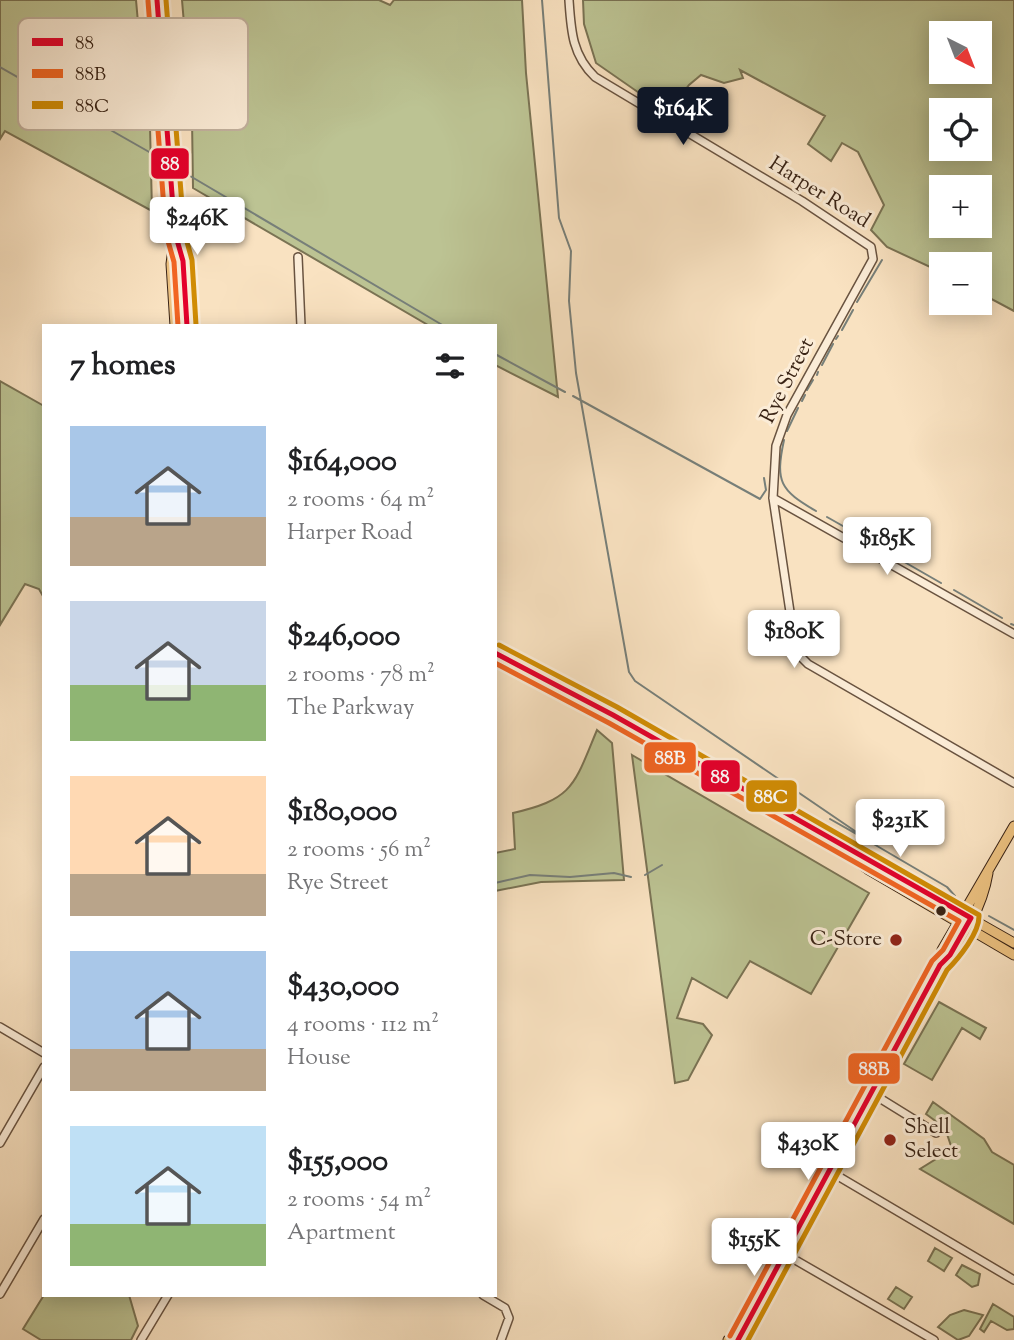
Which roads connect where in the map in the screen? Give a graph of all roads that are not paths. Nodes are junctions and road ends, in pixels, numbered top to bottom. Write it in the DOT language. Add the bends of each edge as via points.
graph roads {
  1 [pos="157,0"];
  2 [pos="569,0"];
  3 [pos="158,18"];
  4 [pos="167,130"];
  5 [pos="175,233"];
  6 [pos="298,257"];
  7 [pos="873,259"];
  8 [pos="176,324"];
  9 [pos="187,324"];
  10 [pos="301,324"];
  11 [pos="773,498"];
  12 [pos="1014,634"];
  13 [pos="497,648"];
  14 [pos="497,654"];
  15 [pos="511,660"];
  16 [pos="1014,783"];
  17 [pos="1014,826"];
  18 [pos="964,920"];
  19 [pos="1014,943"];
  20 [pos="1014,955"];
  21 [pos="0,1027"];
  22 [pos="42,1052"];
  23 [pos="42,1070"];
  24 [pos="873,1094"];
  25 [pos="936,1133"];
  26 [pos="0,1143"];
  27 [pos="831,1172"];
  28 [pos="42,1222"];
  29 [pos="785,1254"];
  30 [pos="1014,1280"];
  31 [pos="0,1294"];
  32 [pos="167,1297"];
  33 [pos="486,1297"];
  34 [pos="741,1338"];
  35 [pos="141,1340"];
  36 [pos="501,1340"];
  37 [pos="729,1340"];
  38 [pos="934,1340"];
  1 -- 3 [label="main road"];
  2 -- 7 [label="street, Harper Road" via="574,46 594,77 866,243"];
  4 -- 5 [label="main road"];
  5 -- 8 [label="main road" via="171,264"];
  5 -- 9 [label="main road" via="183,261"];
  6 -- 10 [label="street"];
  7 -- 11 [label="street, Rye Street" via="787,415 776,446"];
  11 -- 12 [label="street"];
  11 -- 16 [label="street, Rye Street" via="796,652 808,664"];
  13 -- 15 [label="main road"];
  14 -- 15 [label="main road"];
  15 -- 18 [label="main road" via="822,835 869,870"];
  17 -- 18 [label="main road"];
  18 -- 19 [label="main road"];
  18 -- 20 [label="main road"];
  18 -- 24 [label="main road" via="942,950 940,965"];
  21 -- 22 [label="street"];
  23 -- 26 [label="street"];
  24 -- 25 [label="street"];
  24 -- 27 [label="main road"];
  27 -- 29 [label="main road"];
  27 -- 30 [label="street"];
  28 -- 31 [label="street"];
  29 -- 34 [label="main road"];
  29 -- 38 [label="street"];
  32 -- 35 [label="street"];
  33 -- 36 [label="street" via="505,1308 509,1318"];
  34 -- 37 [label="main road"];
}
